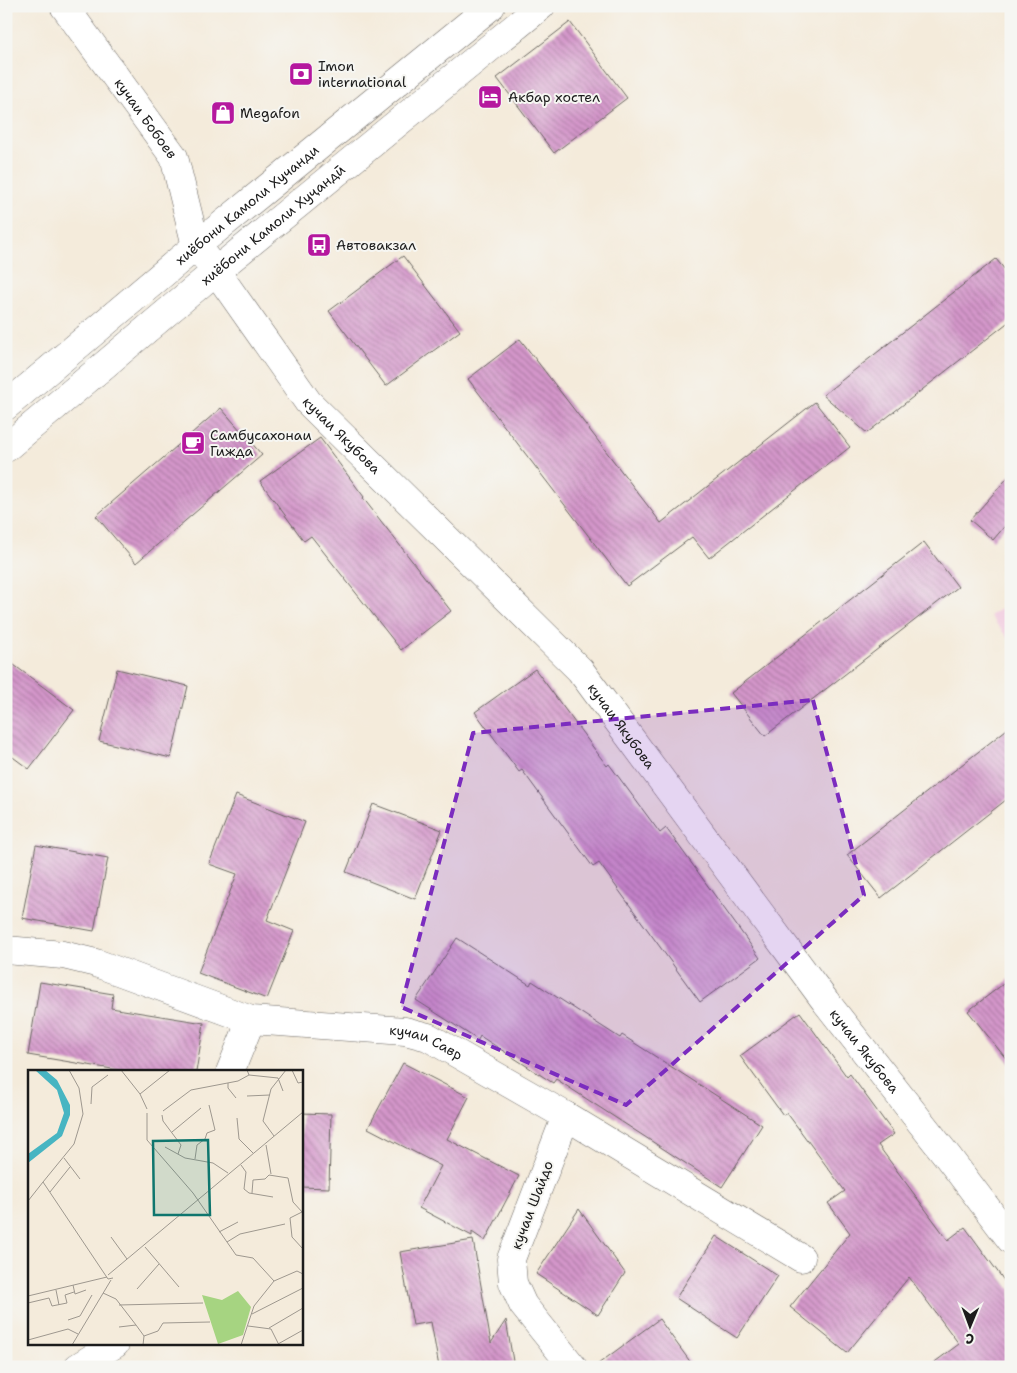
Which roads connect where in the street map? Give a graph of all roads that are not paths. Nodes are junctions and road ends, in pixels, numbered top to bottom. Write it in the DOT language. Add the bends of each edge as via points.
graph roads {
  1 [pos="64,6"];
  2 [pos="491,6"];
  3 [pos="541,6"];
  4 [pos="196,246"];
  5 [pos="216,272"];
  6 [pos="6,406"];
  7 [pos="6,448"];
  8 [pos="6,950"];
  9 [pos="251,1020"];
  10 [pos="231,1070"];
  11 [pos="566,1116"];
  12 [pos="1011,1240"];
  13 [pos="801,1258"];
  14 [pos="112,1346"];
  15 [pos="78,1367"];
  16 [pos="573,1367"];
  1 -- 4 [label="street, кучаи Бобоев" via="174,158"];
  2 -- 4 [label="street, хиёбони Камоли Хучанди"];
  3 -- 5 [label="street, хиёбони Камоли Хуҷандӣ"];
  4 -- 5 [label="street, кучаи Якубова"];
  4 -- 6 [label="street, хиёбони Камоли Хучанди"];
  5 -- 7 [label="street, хиёбони Камоли Хуҷандӣ"];
  5 -- 12 [label="street, кучаи Якубова" via="308,402 580,670 826,1002"];
  8 -- 9 [label="street, кучаи Савр" via="64,955 96,963"];
  9 -- 10 [label="street"];
  9 -- 11 [label="street, кучаи Савр" via="405,1031 428,1037"];
  11 -- 13 [label="street, кучаи Савр"];
  11 -- 16 [label="street, кучаи Шайдо" via="511,1259 513,1283 523,1305"];
  14 -- 15 [label="street"];
}
